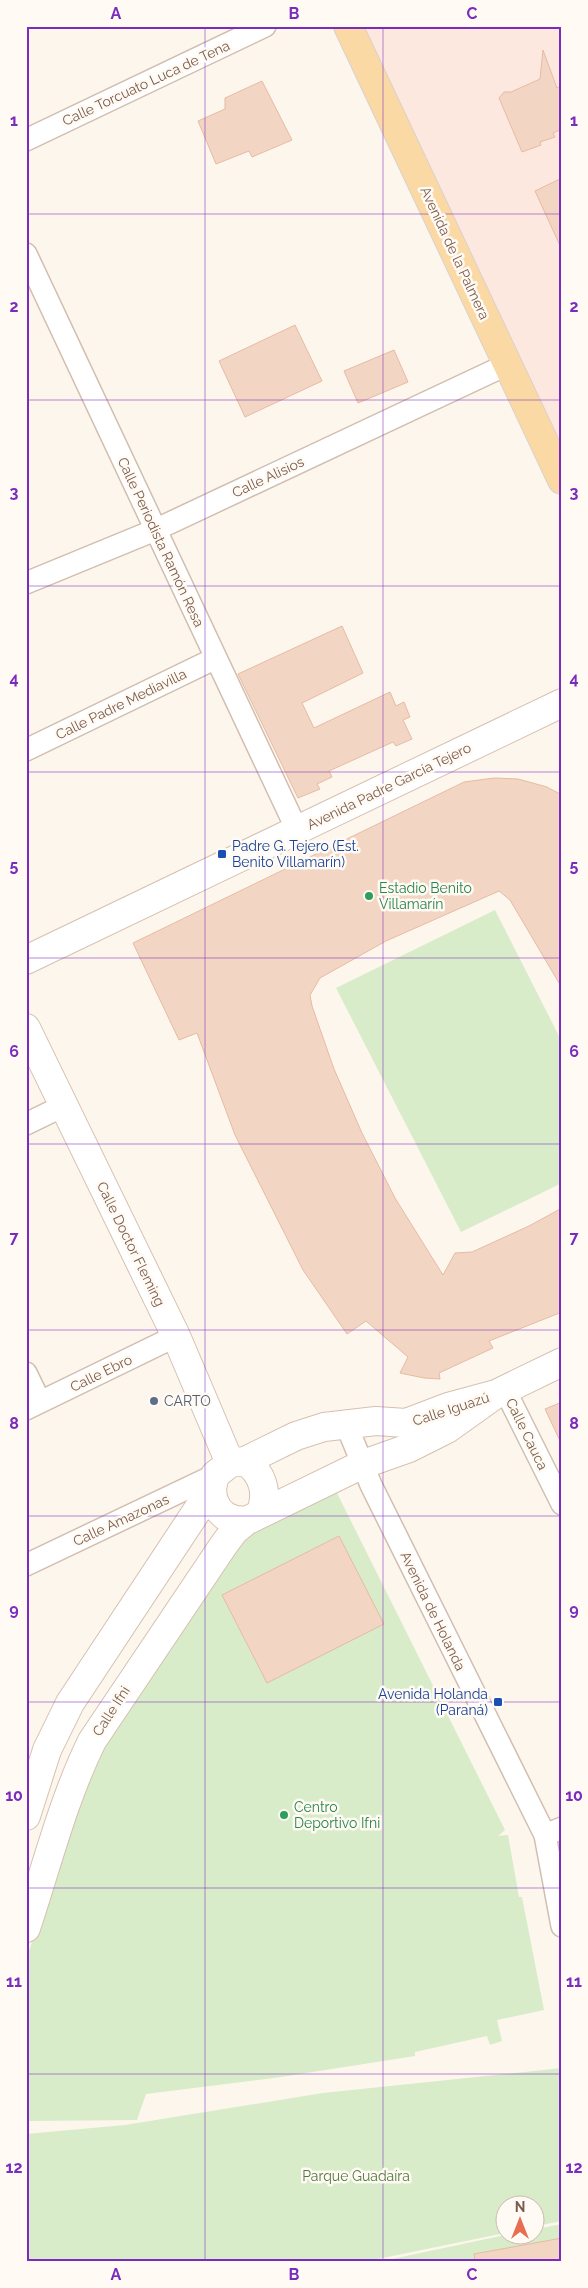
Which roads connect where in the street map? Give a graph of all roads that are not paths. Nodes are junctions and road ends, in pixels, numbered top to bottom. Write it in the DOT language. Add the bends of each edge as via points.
graph roads {
  1 [pos="265,26"];
  2 [pos="348,26"];
  3 [pos="26,140"];
  4 [pos="26,254"];
  5 [pos="508,364"];
  6 [pos="555,449"];
  7 [pos="562,480"];
  8 [pos="155,530"];
  9 [pos="26,583"];
  10 [pos="216,658"];
  11 [pos="562,703"];
  12 [pos="26,750"];
  13 [pos="298,830"];
  14 [pos="26,960"];
  15 [pos="26,1028"];
  16 [pos="63,1106"];
  17 [pos="26,1124"];
  18 [pos="176,1336"];
  19 [pos="562,1362"];
  20 [pos="26,1373"];
  21 [pos="501,1392"];
  22 [pos="33,1406"];
  23 [pos="346,1424"];
  24 [pos="361,1466"];
  25 [pos="226,1472"];
  26 [pos="562,1504"];
  27 [pos="253,1518"];
  28 [pos="26,1565"];
  29 [pos="26,1816"];
  30 [pos="553,1832"];
  31 [pos="562,1926"];
  32 [pos="26,1928"];
  1 -- 3 [label="street, Calle Torcuato Luca de Tena"];
  2 -- 5 [label="main road, Avenida de la Palmera"];
  4 -- 8 [label="street, Calle Periodista Ramón Resa"];
  5 -- 6 [label="main road, Avenida de la Palmera"];
  5 -- 8 [label="street, Calle Alisios"];
  6 -- 7 [label="main road, Avenida de la Palmera"];
  8 -- 9 [label="street, Calle Alisios"];
  8 -- 10 [label="street, Calle Periodista Ramón Resa"];
  10 -- 12 [label="street, Calle Padre Mediavilla"];
  10 -- 13 [label="street, Calle Periodista Ramón Resa"];
  11 -- 13 [label="main road, Avenida Padre García Tejero"];
  13 -- 14 [label="main road, Avenida Padre García Tejero"];
  15 -- 16 [label="main road, Calle Doctor Fleming"];
  16 -- 17 [label="street"];
  16 -- 18 [label="main road, Calle Doctor Fleming"];
  18 -- 22 [label="street, Calle Ebro"];
  18 -- 25 [label="main road, Calle Doctor Fleming"];
  19 -- 21 [label="main road, Calle Iguazú"];
  20 -- 22 [label="street"];
  21 -- 23 [label="main road, Calle Iguazú" via="406,1423"];
  21 -- 24 [label="main road, Calle Iguazú" via="447,1429"];
  21 -- 26 [label="street, Calle Cauca"];
  23 -- 24 [label="street, Avenida de Holanda"];
  23 -- 25 [label="main road, Calle Iguazú" via="296,1436"];
  24 -- 27 [label="main road, Calle Iguazú"];
  24 -- 30 [label="street, Avenida de Holanda"];
  25 -- 27 [label="main road" via="215,1504 230,1519"];
  25 -- 27 [label="main road" via="256,1472 265,1498"];
  25 -- 28 [label="street, Calle Amazonas"];
  25 -- 29 [label="main road" via="70,1703 47,1750"];
  27 -- 32 [label="main road, Calle Ifni" via="234,1531 223,1546 92,1741 66,1805"];
  30 -- 31 [label="street, Avenida de Holanda"];
}
